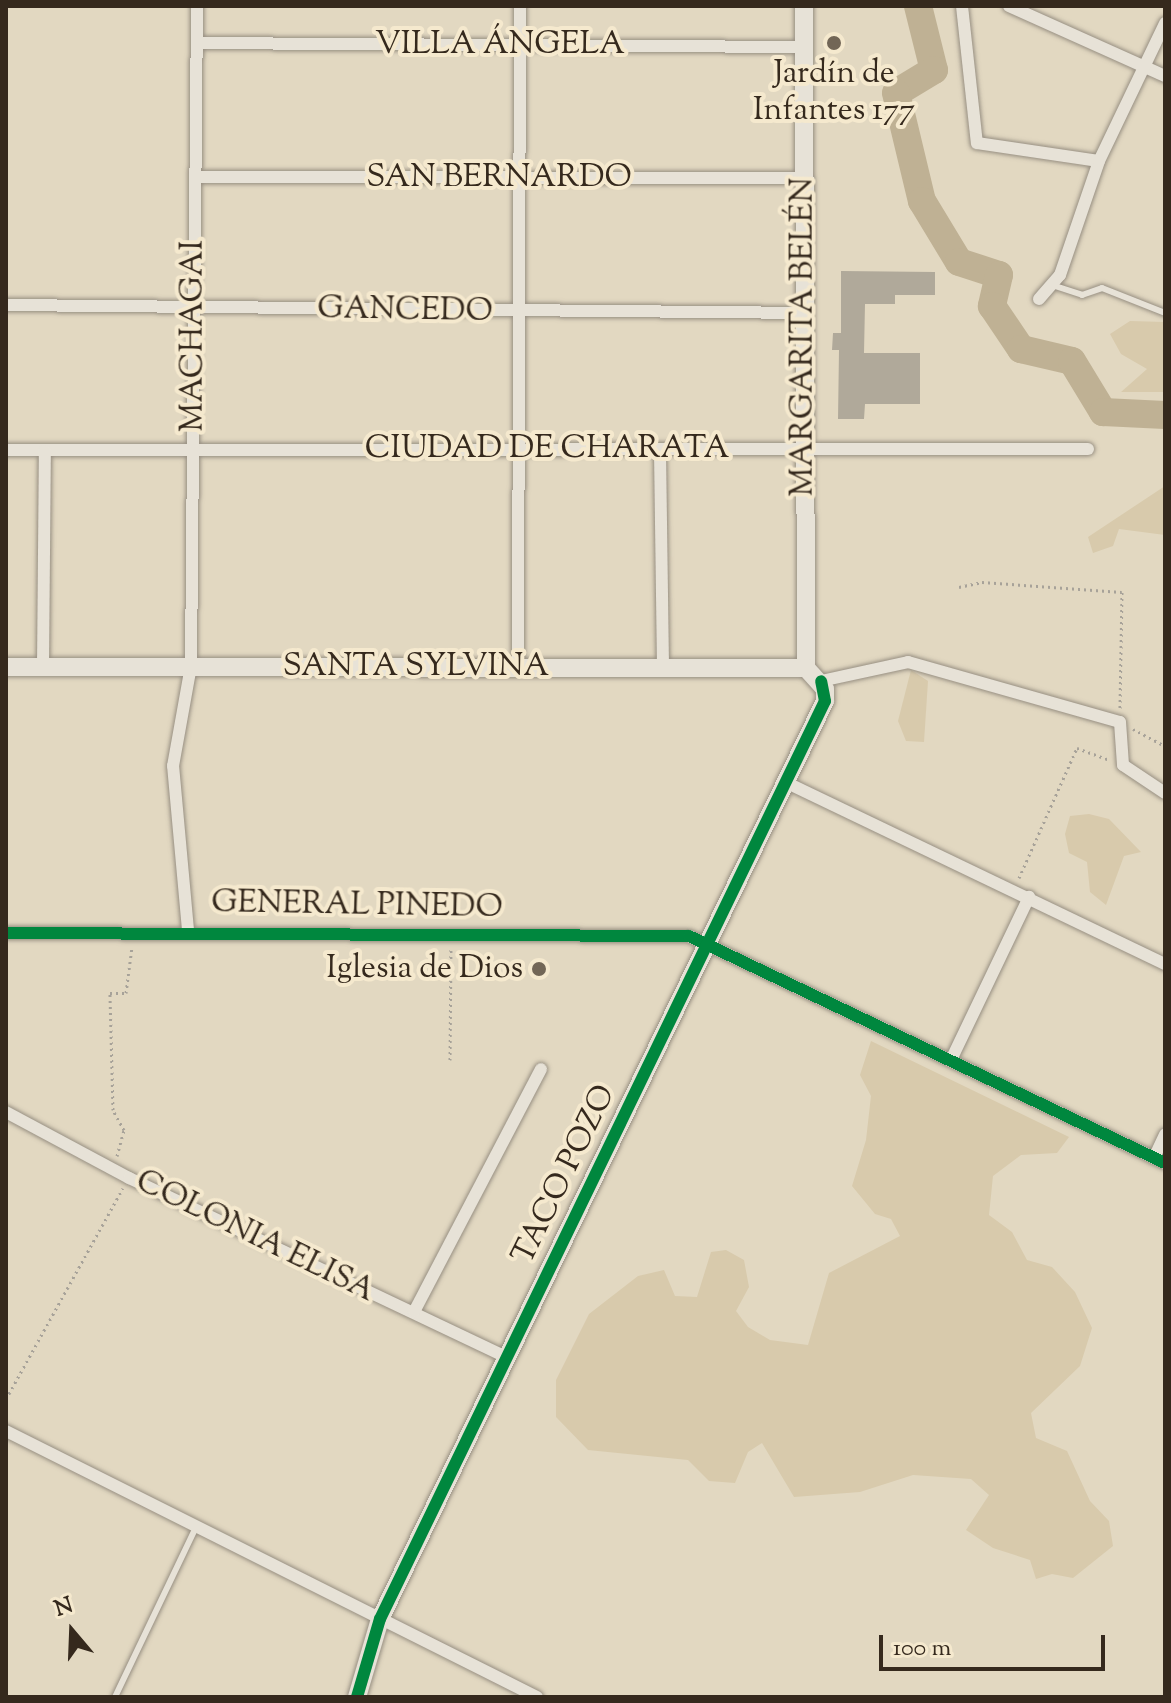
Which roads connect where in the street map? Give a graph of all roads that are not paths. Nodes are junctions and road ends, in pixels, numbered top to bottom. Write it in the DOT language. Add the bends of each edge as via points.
graph roads {
  1 [pos="197,6"];
  2 [pos="520,6"];
  3 [pos="804,6"];
  4 [pos="962,6"];
  5 [pos="1009,6"];
  6 [pos="1165,23"];
  7 [pos="197,43"];
  8 [pos="519,45"];
  9 [pos="804,47"];
  10 [pos="1144,67"];
  11 [pos="1165,76"];
  12 [pos="1099,161"];
  13 [pos="195,177"];
  14 [pos="803,178"];
  15 [pos="520,179"];
  16 [pos="1052,285"];
  17 [pos="1039,299"];
  18 [pos="6,305"];
  19 [pos="193,308"];
  20 [pos="518,313"];
  21 [pos="804,313"];
  22 [pos="1165,313"];
  23 [pos="804,447"];
  24 [pos="193,448"];
  25 [pos="1088,449"];
  26 [pos="6,450"];
  27 [pos="45,451"];
  28 [pos="519,451"];
  29 [pos="660,451"];
  30 [pos="191,666"];
  31 [pos="6,667"];
  32 [pos="43,667"];
  33 [pos="518,667"];
  34 [pos="663,668"];
  35 [pos="814,674"];
  36 [pos="783,781"];
  37 [pos="1165,793"];
  38 [pos="1029,897"];
  39 [pos="188,930"];
  40 [pos="6,933"];
  41 [pos="705,944"];
  42 [pos="1165,964"];
  43 [pos="951,1060"];
  44 [pos="541,1069"];
  45 [pos="6,1112"];
  46 [pos="1165,1134"];
  47 [pos="1160,1160"];
  48 [pos="414,1312"];
  49 [pos="506,1357"];
  50 [pos="6,1431"];
  51 [pos="196,1527"];
  52 [pos="380,1619"];
  53 [pos="534,1696"];
  54 [pos="115,1697"];
  55 [pos="357,1697"];
  1 -- 7 [label="street, MACHAGAI"];
  2 -- 8 [label="street"];
  3 -- 9 [label="street, MARGARITA BELÉN"];
  4 -- 12 [label="street" via="971,133 986,148"];
  5 -- 10 [label="street"];
  6 -- 10 [label="street"];
  7 -- 8 [label="street, VILLA ÁNGELA"];
  7 -- 13 [label="street, MACHAGAI"];
  8 -- 9 [label="street, VILLA ÁNGELA"];
  8 -- 15 [label="street"];
  9 -- 14 [label="street, MARGARITA BELÉN"];
  10 -- 11 [label="street"];
  10 -- 12 [label="street"];
  12 -- 16 [label="street"];
  13 -- 15 [label="street, SAN BERNARDO"];
  13 -- 19 [label="street, MACHAGAI"];
  14 -- 15 [label="street, SAN BERNARDO"];
  14 -- 21 [label="street, MARGARITA BELÉN"];
  15 -- 20 [label="street"];
  16 -- 17 [label="street"];
  16 -- 22 [label="lane" via="1082,295 1102,288"];
  18 -- 19 [label="street, GANCEDO"];
  19 -- 20 [label="street, GANCEDO"];
  19 -- 24 [label="street, MACHAGAI"];
  20 -- 21 [label="street, GANCEDO"];
  20 -- 28 [label="street"];
  21 -- 23 [label="street, MARGARITA BELÉN"];
  23 -- 25 [label="street, CIUDAD DE CHARATA"];
  23 -- 29 [label="street, CIUDAD DE CHARATA"];
  23 -- 35 [label="street, MARGARITA BELÉN"];
  24 -- 27 [label="street, CIUDAD DE CHARATA"];
  24 -- 28 [label="street, CIUDAD DE CHARATA"];
  24 -- 30 [label="street, MACHAGAI"];
  26 -- 27 [label="street, CIUDAD DE CHARATA"];
  27 -- 32 [label="street"];
  28 -- 29 [label="street, CIUDAD DE CHARATA"];
  28 -- 33 [label="street"];
  29 -- 34 [label="street"];
  30 -- 32 [label="street, SANTA SYLVINA"];
  30 -- 33 [label="street, SANTA SYLVINA"];
  30 -- 39 [label="street, MACHAGAI" via="190,702 173,766"];
  31 -- 32 [label="street, SANTA SYLVINA"];
  33 -- 34 [label="street, SANTA SYLVINA"];
  34 -- 35 [label="street, SANTA SYLVINA"];
  35 -- 36 [label="street, TACO POZO" via="825,701"];
  35 -- 37 [label="street" via="908,662 1120,722 1123,765"];
  36 -- 38 [label="street"];
  36 -- 41 [label="street, TACO POZO"];
  38 -- 42 [label="street"];
  38 -- 43 [label="street"];
  39 -- 40 [label="street, GENERAL PINEDO"];
  39 -- 41 [label="street, GENERAL PINEDO" via="689,936"];
  41 -- 43 [label="street, GENERAL PINEDO"];
  41 -- 49 [label="street, TACO POZO"];
  43 -- 47 [label="street, GENERAL PINEDO"];
  44 -- 48 [label="street"];
  45 -- 48 [label="street, COLONIA ELISA" via="129,1178"];
  46 -- 47 [label="street"];
  48 -- 49 [label="street, COLONIA ELISA"];
  49 -- 52 [label="street, TACO POZO"];
  50 -- 51 [label="street"];
  51 -- 52 [label="street"];
  51 -- 54 [label="lane"];
  52 -- 53 [label="street"];
  52 -- 55 [label="street, TACO POZO"];
}
